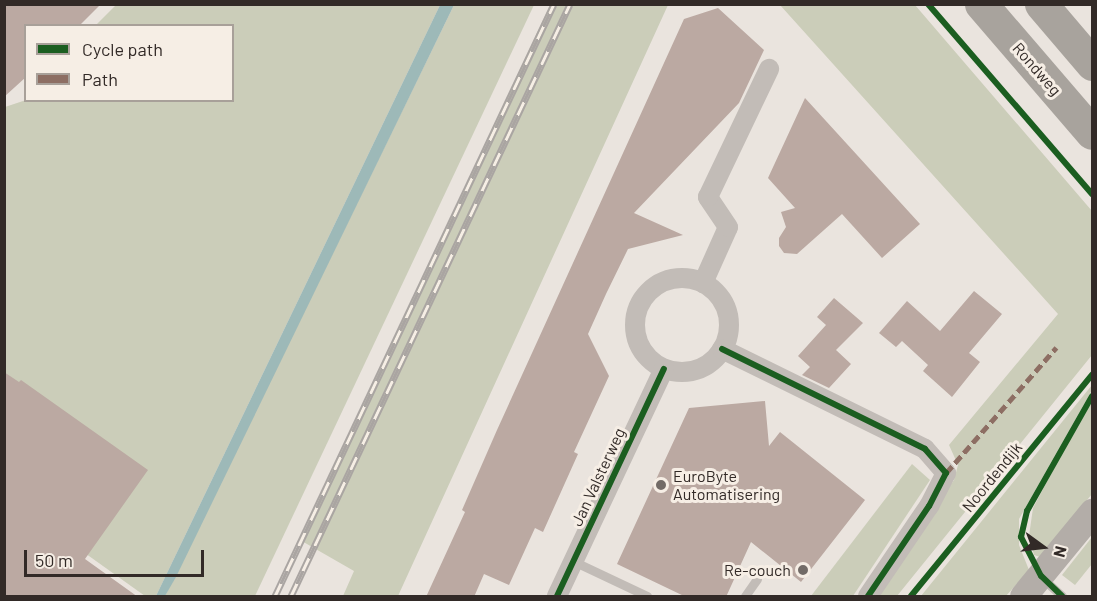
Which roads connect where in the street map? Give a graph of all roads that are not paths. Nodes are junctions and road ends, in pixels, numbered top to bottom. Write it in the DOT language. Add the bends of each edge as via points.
graph roads {
  1 [pos="981,4"];
  2 [pos="1041,4"];
  3 [pos="1092,64"];
  4 [pos="769,69"];
  5 [pos="1092,133"];
  6 [pos="703,283"];
  7 [pos="722,349"];
  8 [pos="664,369"];
  9 [pos="1092,512"];
  10 [pos="573,561"];
  11 [pos="1041,576"];
  12 [pos="757,579"];
  13 [pos="556,597"];
  14 [pos="647,597"];
  15 [pos="744,597"];
  16 [pos="868,597"];
  17 [pos="1023,597"];
  18 [pos="1062,597"];
  1 -- 5 [label="highway, Rondweg"];
  2 -- 3 [label="highway"];
  4 -- 6 [label="street" via="708,197 728,226"];
  6 -- 7 [label="street" via="723,302 729,318"];
  6 -- 8 [label="street" via="673,279 650,291 642,302 635,327 638,340 644,352"];
  7 -- 8 [label="street" via="697,370"];
  7 -- 16 [label="street, Noordendijk" via="925,449 946,473 930,506"];
  8 -- 10 [label="street, Jan Valsterweg"];
  9 -- 11 [label="street"];
  10 -- 13 [label="street, Jan Valsterweg"];
  10 -- 14 [label="lane"];
  11 -- 17 [label="street"];
  11 -- 18 [label="lane"];
  12 -- 15 [label="lane"];
}
